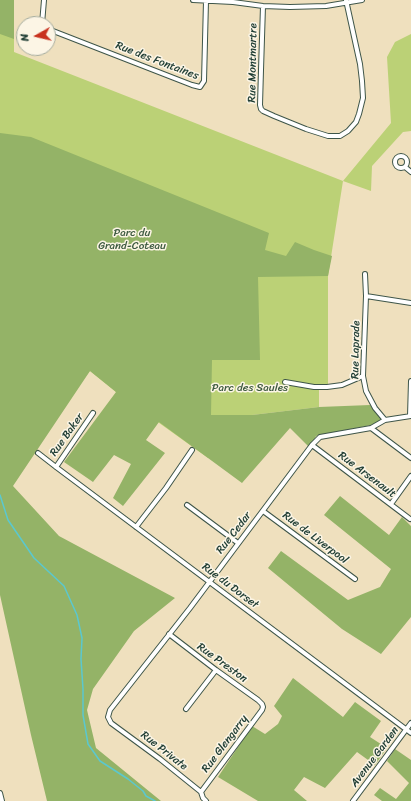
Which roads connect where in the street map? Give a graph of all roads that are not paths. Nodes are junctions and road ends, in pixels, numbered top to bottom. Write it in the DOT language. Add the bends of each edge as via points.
graph roads {
  1 [pos="44,0"];
  2 [pos="193,0"];
  3 [pos="362,0"];
  4 [pos="206,1"];
  5 [pos="347,1"];
  6 [pos="263,6"];
  7 [pos="43,16"];
  8 [pos="56,32"];
  9 [pos="405,167"];
  10 [pos="411,172"];
  11 [pos="365,274"];
  12 [pos="366,296"];
  13 [pos="411,304"];
  14 [pos="363,376"];
  15 [pos="411,381"];
  16 [pos="285,382"];
  17 [pos="93,413"];
  18 [pos="410,416"];
  19 [pos="385,420"];
  20 [pos="371,428"];
  21 [pos="312,445"];
  22 [pos="192,450"];
  23 [pos="38,453"];
  24 [pos="411,458"];
  25 [pos="56,467"];
  26 [pos="411,476"];
  27 [pos="391,504"];
  28 [pos="187,505"];
  29 [pos="263,511"];
  30 [pos="410,518"];
  31 [pos="136,527"];
  32 [pos="238,543"];
  33 [pos="355,580"];
  34 [pos="209,582"];
  35 [pos="169,634"];
  36 [pos="216,670"];
  37 [pos="263,707"];
  38 [pos="186,709"];
  39 [pos="108,717"];
  40 [pos="411,723"];
  41 [pos="406,729"];
  42 [pos="411,733"];
  43 [pos="0,792"];
  44 [pos="201,792"];
  45 [pos="2,801"];
  46 [pos="206,801"];
  47 [pos="353,801"];
  1 -- 7 [label="street"];
  2 -- 4 [label="street"];
  3 -- 5 [label="street"];
  4 -- 6 [label="street"];
  4 -- 8 [label="street, Rue des Fontaines" via="204,81 200,87"];
  5 -- 6 [label="street" via="326,6"];
  5 -- 6 [label="street, Rue Montmartre" via="360,64 363,98 356,122 340,136 328,136 306,129 261,109"];
  9 -- 10 [label="street"];
  11 -- 12 [label="street, Rue Laprade"];
  12 -- 13 [label="street"];
  12 -- 14 [label="street, Rue Laprade"];
  14 -- 16 [label="street" via="342,385 327,387"];
  14 -- 19 [label="street, Rue Laprade" via="366,391"];
  15 -- 18 [label="street"];
  17 -- 25 [label="street, Rue Baker"];
  18 -- 19 [label="street, Rue Cedar"];
  19 -- 20 [label="street, Rue Cedar"];
  20 -- 21 [label="street, Rue Cedar" via="320,437"];
  20 -- 24 [label="street"];
  21 -- 27 [label="street, Rue Arsenault"];
  21 -- 29 [label="street, Rue Cedar"];
  22 -- 31 [label="street"];
  23 -- 25 [label="street, Rue du Dorset"];
  25 -- 31 [label="street, Rue du Dorset"];
  26 -- 27 [label="street"];
  27 -- 30 [label="street, Rue Arsenault"];
  28 -- 32 [label="street"];
  29 -- 32 [label="street, Rue Cedar"];
  29 -- 33 [label="street, Rue de Liverpool"];
  31 -- 34 [label="street, Rue du Dorset"];
  32 -- 34 [label="street, Rue Cedar"];
  34 -- 35 [label="street, Rue Cedar"];
  34 -- 41 [label="street, Rue du Dorset"];
  35 -- 36 [label="street, Rue Preston"];
  35 -- 39 [label="street, Rue Cedar" via="110,710"];
  36 -- 37 [label="street, Rue Preston" via="258,700"];
  36 -- 38 [label="street"];
  37 -- 44 [label="street, Rue Glengarry"];
  39 -- 44 [label="street, Rue Private" via="111,722"];
  40 -- 41 [label="street, Avenue Garden"];
  41 -- 42 [label="street, Rue du Dorset"];
  41 -- 47 [label="street, Avenue Garden"];
  43 -- 45 [label="street"];
  44 -- 46 [label="street, Rue Private"];
}
